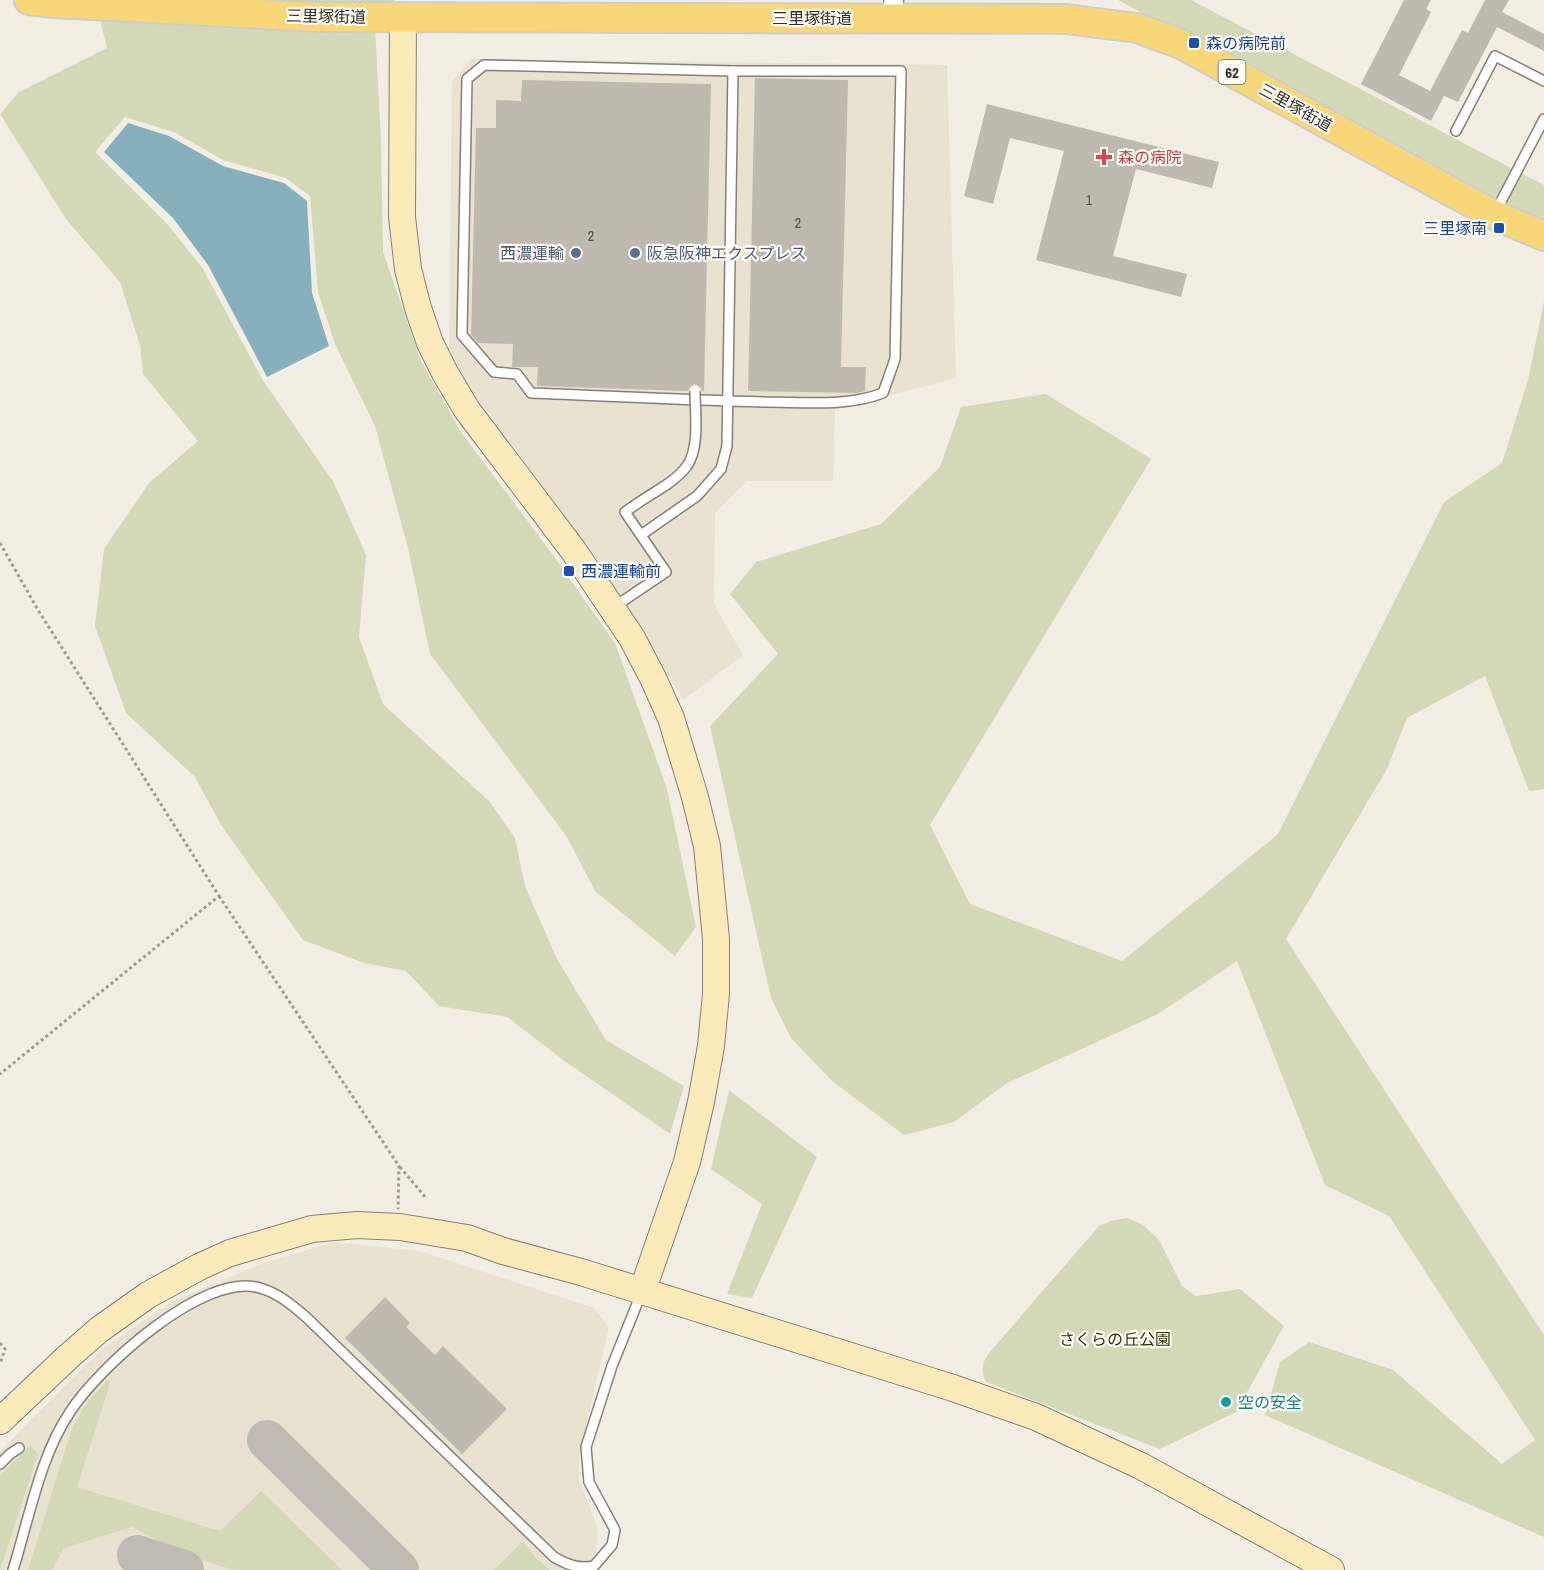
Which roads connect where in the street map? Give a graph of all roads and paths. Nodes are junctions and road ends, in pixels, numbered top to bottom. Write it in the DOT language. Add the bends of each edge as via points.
graph roads {
  1 [pos="29,0"];
  2 [pos="892,9"];
  3 [pos="403,16"];
  4 [pos="734,70"];
  5 [pos="1544,81"];
  6 [pos="1544,119"];
  7 [pos="1456,131"];
  8 [pos="1494,215"];
  9 [pos="1544,236"];
  10 [pos="695,391"];
  11 [pos="729,401"];
  12 [pos="641,536"];
  13 [pos="0,543"];
  14 [pos="612,608"];
  15 [pos="219,896"];
  16 [pos="0,1074"];
  17 [pos="399,1166"];
  18 [pos="426,1198"];
  19 [pos="400,1227"];
  20 [pos="642,1292"];
  21 [pos="0,1343"];
  22 [pos="0,1364"];
  23 [pos="0,1421"];
  24 [pos="19,1448"];
  25 [pos="0,1464"];
  26 [pos="13,1570"];
  27 [pos="1331,1570"];
  1 -- 3 [label="main road, 三里塚街道 / 62" via="317,17"];
  2 -- 3 [label="main road, 三里塚街道 / 62"];
  2 -- 8 [label="main road, 三里塚街道 / 62" via="1066,19 1137,28 1181,44"];
  3 -- 14 [label="street" via="402,217 417,308 444,373 467,410"];
  4 -- 11 [label="lane"];
  4 -- 11 [label="lane" via="902,71 895,359 883,393 868,399 823,403"];
  4 -- 11 [label="lane" via="484,65 467,79 462,335 494,372 517,374 531,393"];
  5 -- 7 [label="lane" via="1495,56"];
  6 -- 8 [label="lane"];
  8 -- 9 [label="main road, 三里塚街道 / 62"];
  10 -- 12 [label="lane, bridge" via="696,435 688,464 674,480 625,512"];
  11 -- 12 [label="lane" via="727,446 721,469 697,496"];
  12 -- 14 [label="lane" via="666,572"];
  13 -- 15 [label="path" via="38,610"];
  14 -- 20 [label="street" via="654,678 671,718 707,846 716,939 716,994 701,1102 687,1162"];
  15 -- 16 [label="path"];
  15 -- 17 [label="path"];
  17 -- 18 [label="path"];
  17 -- 19 [label="path"];
  19 -- 20 [label="street" via="467,1238"];
  19 -- 23 [label="street" via="312,1229 230,1253 199,1267 148,1295 100,1329"];
  20 -- 26 [label="lane" via="612,1366 586,1447 589,1482 615,1530 612,1545 594,1566 577,1568 554,1557 280,1296 259,1287 239,1287 212,1292 163,1321 100,1373 69,1412 47,1457"];
  20 -- 27 [label="street" via="1036,1417 1141,1466"];
  21 -- 22 [label="path" via="5,1349"];
  24 -- 25 [label="lane"];
}
